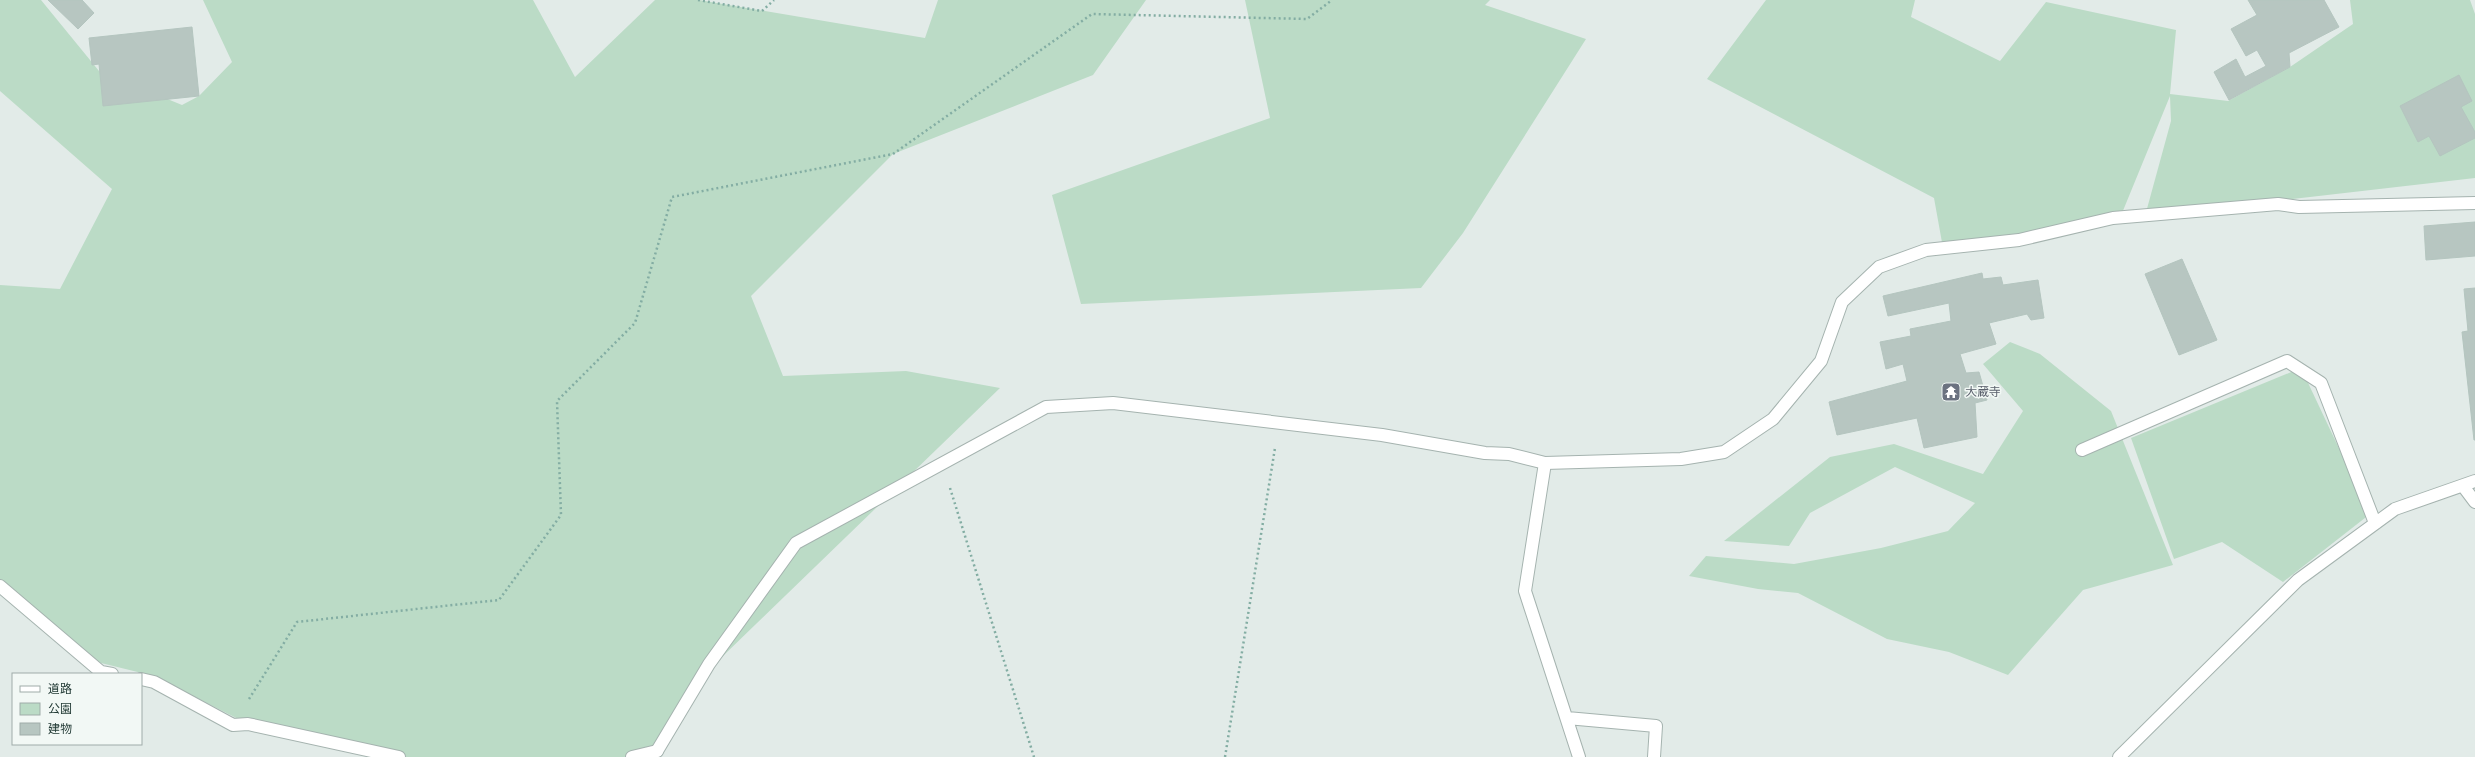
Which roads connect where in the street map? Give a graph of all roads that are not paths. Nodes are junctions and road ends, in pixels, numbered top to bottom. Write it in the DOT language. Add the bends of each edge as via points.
graph roads {
  1 [pos="2475,203"];
  2 [pos="2082,450"];
  3 [pos="1544,462"];
  4 [pos="2475,481"];
  5 [pos="2463,486"];
  6 [pos="2475,502"];
  7 [pos="2375,523"];
  8 [pos="0,586"];
  9 [pos="106,673"];
  10 [pos="142,679"];
  11 [pos="1567,718"];
  12 [pos="658,755"];
  13 [pos="399,757"];
  14 [pos="632,757"];
  15 [pos="1579,757"];
  16 [pos="1654,757"];
  17 [pos="2119,757"];
  1 -- 3 [label="street" via="2299,207 2278,204 2114,218 2019,240 1926,250 1880,267 1842,302 1821,361 1773,419 1724,452 1681,459"];
  2 -- 7 [label="street" via="2287,361 2321,383"];
  3 -- 11 [label="street" via="1525,591"];
  3 -- 12 [label="street" via="1509,454 1485,453 1382,436 1113,403 1046,407 796,543 709,664"];
  4 -- 5 [label="street"];
  5 -- 6 [label="street"];
  5 -- 7 [label="street" via="2395,509"];
  7 -- 17 [label="street" via="2298,580"];
  8 -- 9 [label="street" via="101,672"];
  10 -- 13 [label="street" via="154,682 233,725 248,724"];
  11 -- 15 [label="street"];
  11 -- 16 [label="street" via="1656,726"];
  12 -- 14 [label="street"];
}
